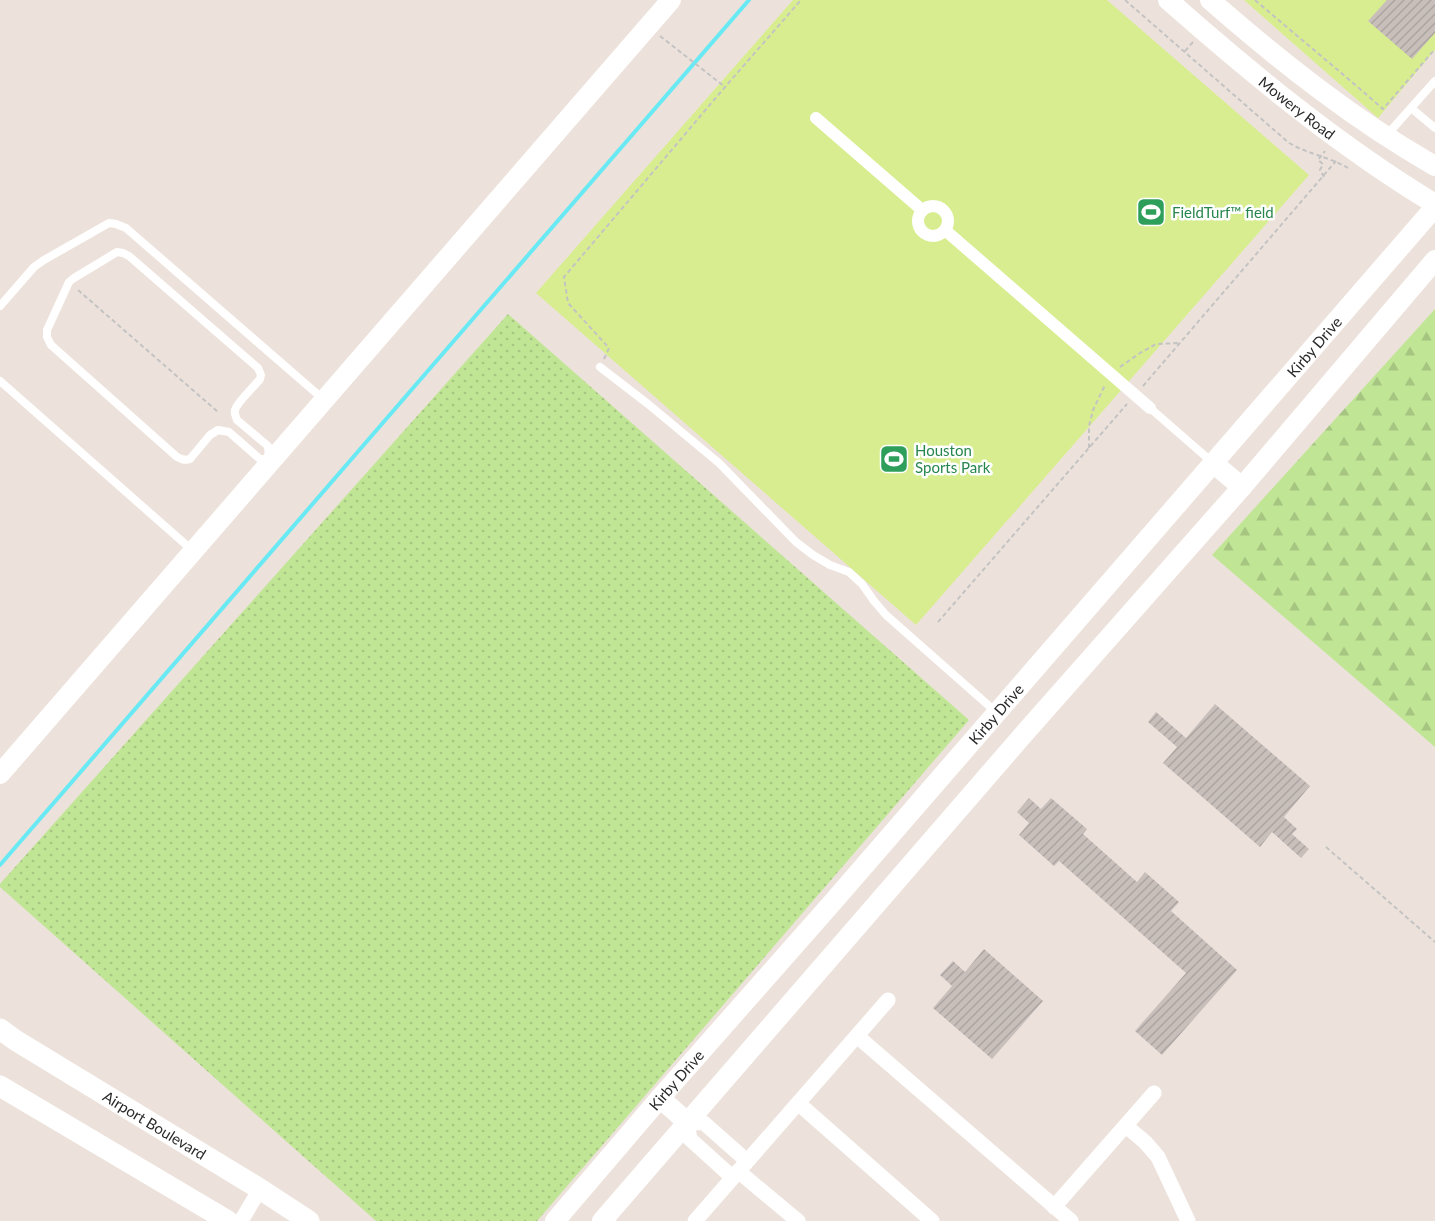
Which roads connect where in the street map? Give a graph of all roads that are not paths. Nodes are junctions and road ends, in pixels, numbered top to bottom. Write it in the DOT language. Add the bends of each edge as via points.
graph roads {
  1 [pos="671,0"];
  2 [pos="1168,0"];
  3 [pos="1210,0"];
  4 [pos="1435,81"];
  5 [pos="1411,108"];
  6 [pos="816,118"];
  7 [pos="1435,128"];
  8 [pos="1386,136"];
  9 [pos="1361,166"];
  10 [pos="1435,166"];
  11 [pos="1435,205"];
  12 [pos="922,210"];
  13 [pos="945,230"];
  14 [pos="1435,260"];
  15 [pos="0,306"];
  16 [pos="600,367"];
  17 [pos="0,381"];
  18 [pos="324,400"];
  19 [pos="1150,408"];
  20 [pos="270,459"];
  21 [pos="1213,462"];
  22 [pos="1242,487"];
  23 [pos="193,551"];
  24 [pos="997,712"];
  25 [pos="1023,735"];
  26 [pos="0,774"];
  27 [pos="832,903"];
  28 [pos="858,925"];
  29 [pos="888,1000"];
  30 [pos="0,1029"];
  31 [pos="857,1036"];
  32 [pos="0,1086"];
  33 [pos="1154,1093"];
  34 [pos="660,1098"];
  35 [pos="798,1103"];
  36 [pos="687,1122"];
  37 [pos="1126,1125"];
  38 [pos="739,1170"];
  39 [pos="260,1189"];
  40 [pos="1054,1207"];
  41 [pos="228,1221"];
  42 [pos="241,1221"];
  43 [pos="309,1221"];
  44 [pos="555,1221"];
  45 [pos="602,1221"];
  46 [pos="695,1221"];
  47 [pos="798,1221"];
  48 [pos="932,1221"];
  49 [pos="1071,1221"];
  50 [pos="1188,1221"];
  1 -- 18 [label="street"];
  2 -- 9 [label="street, Mowery Road" via="1304,113"];
  3 -- 8 [label="street, Mowery Road" via="1310,83"];
  4 -- 5 [label="lane"];
  5 -- 7 [label="lane"];
  5 -- 8 [label="lane"];
  6 -- 12 [label="street"];
  8 -- 9 [label="street"];
  8 -- 10 [label="street, Mowery Road"];
  9 -- 11 [label="street, Mowery Road"];
  11 -- 21 [label="street, Kirby Drive"];
  12 -- 13 [label="street" via="931,205 941,208 947,216"];
  12 -- 13 [label="street" via="918,223 923,232 932,236"];
  13 -- 19 [label="street"];
  14 -- 22 [label="street"];
  15 -- 18 [label="lane" via="34,267 109,223 116,224 126,228"];
  16 -- 24 [label="lane" via="718,463 796,542 830,565 849,572 886,615"];
  17 -- 23 [label="lane"];
  18 -- 20 [label="street"];
  19 -- 21 [label="lane"];
  20 -- 20 [label="lane" via="268,446 235,414 261,375 241,353 123,253 117,252 69,282 47,330 51,345 177,457 190,459 218,430 230,432 261,460"];
  20 -- 23 [label="street"];
  21 -- 22 [label="street"];
  21 -- 24 [label="street, Kirby Drive"];
  22 -- 25 [label="street"];
  23 -- 26 [label="street"];
  24 -- 25 [label="street"];
  24 -- 27 [label="street, Kirby Drive"];
  25 -- 28 [label="street"];
  27 -- 28 [label="street"];
  27 -- 34 [label="street, Kirby Drive"];
  28 -- 36 [label="street"];
  29 -- 31 [label="street"];
  30 -- 39 [label="main road, Airport Boulevard"];
  31 -- 35 [label="street"];
  31 -- 40 [label="street"];
  32 -- 41 [label="main road"];
  33 -- 37 [label="street"];
  34 -- 36 [label="street"];
  34 -- 44 [label="street, Kirby Drive"];
  35 -- 38 [label="street"];
  35 -- 48 [label="street"];
  36 -- 38 [label="street" via="690,1139"];
  36 -- 38 [label="street" via="704,1123"];
  36 -- 45 [label="street"];
  37 -- 40 [label="street"];
  37 -- 50 [label="street" via="1158,1157"];
  38 -- 46 [label="street"];
  38 -- 47 [label="street"];
  39 -- 42 [label="street"];
  39 -- 43 [label="main road, Airport Boulevard"];
  40 -- 49 [label="street"];
}
